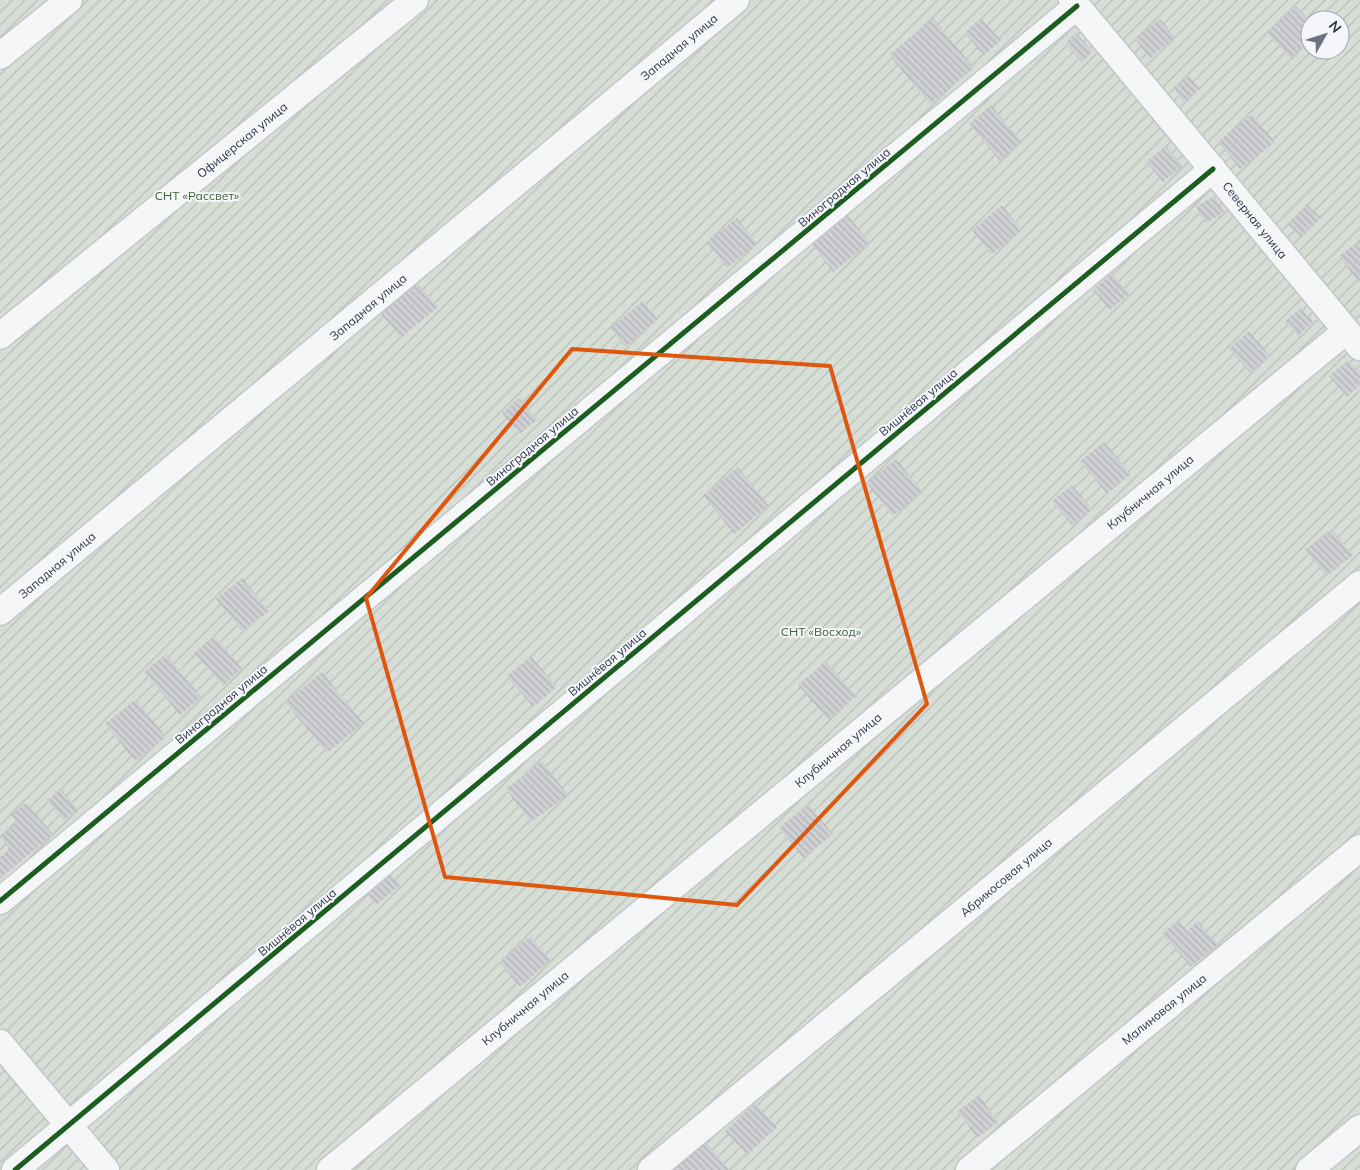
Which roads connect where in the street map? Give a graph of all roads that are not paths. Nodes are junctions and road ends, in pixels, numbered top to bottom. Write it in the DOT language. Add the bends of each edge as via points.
graph roads {
  1 [pos="69,0"];
  2 [pos="414,0"];
  3 [pos="736,0"];
  4 [pos="1075,3"];
  5 [pos="0,56"];
  6 [pos="1213,169"];
  7 [pos="0,336"];
  8 [pos="1353,339"];
  9 [pos="1360,584"];
  10 [pos="0,612"];
  11 [pos="1360,848"];
  12 [pos="0,900"];
  13 [pos="0,1043"];
  14 [pos="70,1124"];
  15 [pos="1360,1128"];
  16 [pos="14,1170"];
  17 [pos="106,1170"];
  18 [pos="330,1170"];
  19 [pos="651,1170"];
  20 [pos="969,1170"];
  21 [pos="1309,1170"];
  1 -- 5 [label="street"];
  2 -- 7 [label="street, Офицерская улица"];
  3 -- 10 [label="street, Западная улица"];
  4 -- 6 [label="street, Северная улица"];
  4 -- 12 [label="street, Виноградная улица"];
  6 -- 8 [label="street, Северная улица"];
  6 -- 14 [label="street, Вишнёвая улица"];
  8 -- 18 [label="street, Клубничная улица"];
  9 -- 19 [label="street, Абрикосовая улица"];
  11 -- 20 [label="street, Малиновая улица"];
  13 -- 14 [label="street"];
  14 -- 16 [label="street, Вишнёвая улица"];
  14 -- 17 [label="street"];
  15 -- 21 [label="street"];
}
